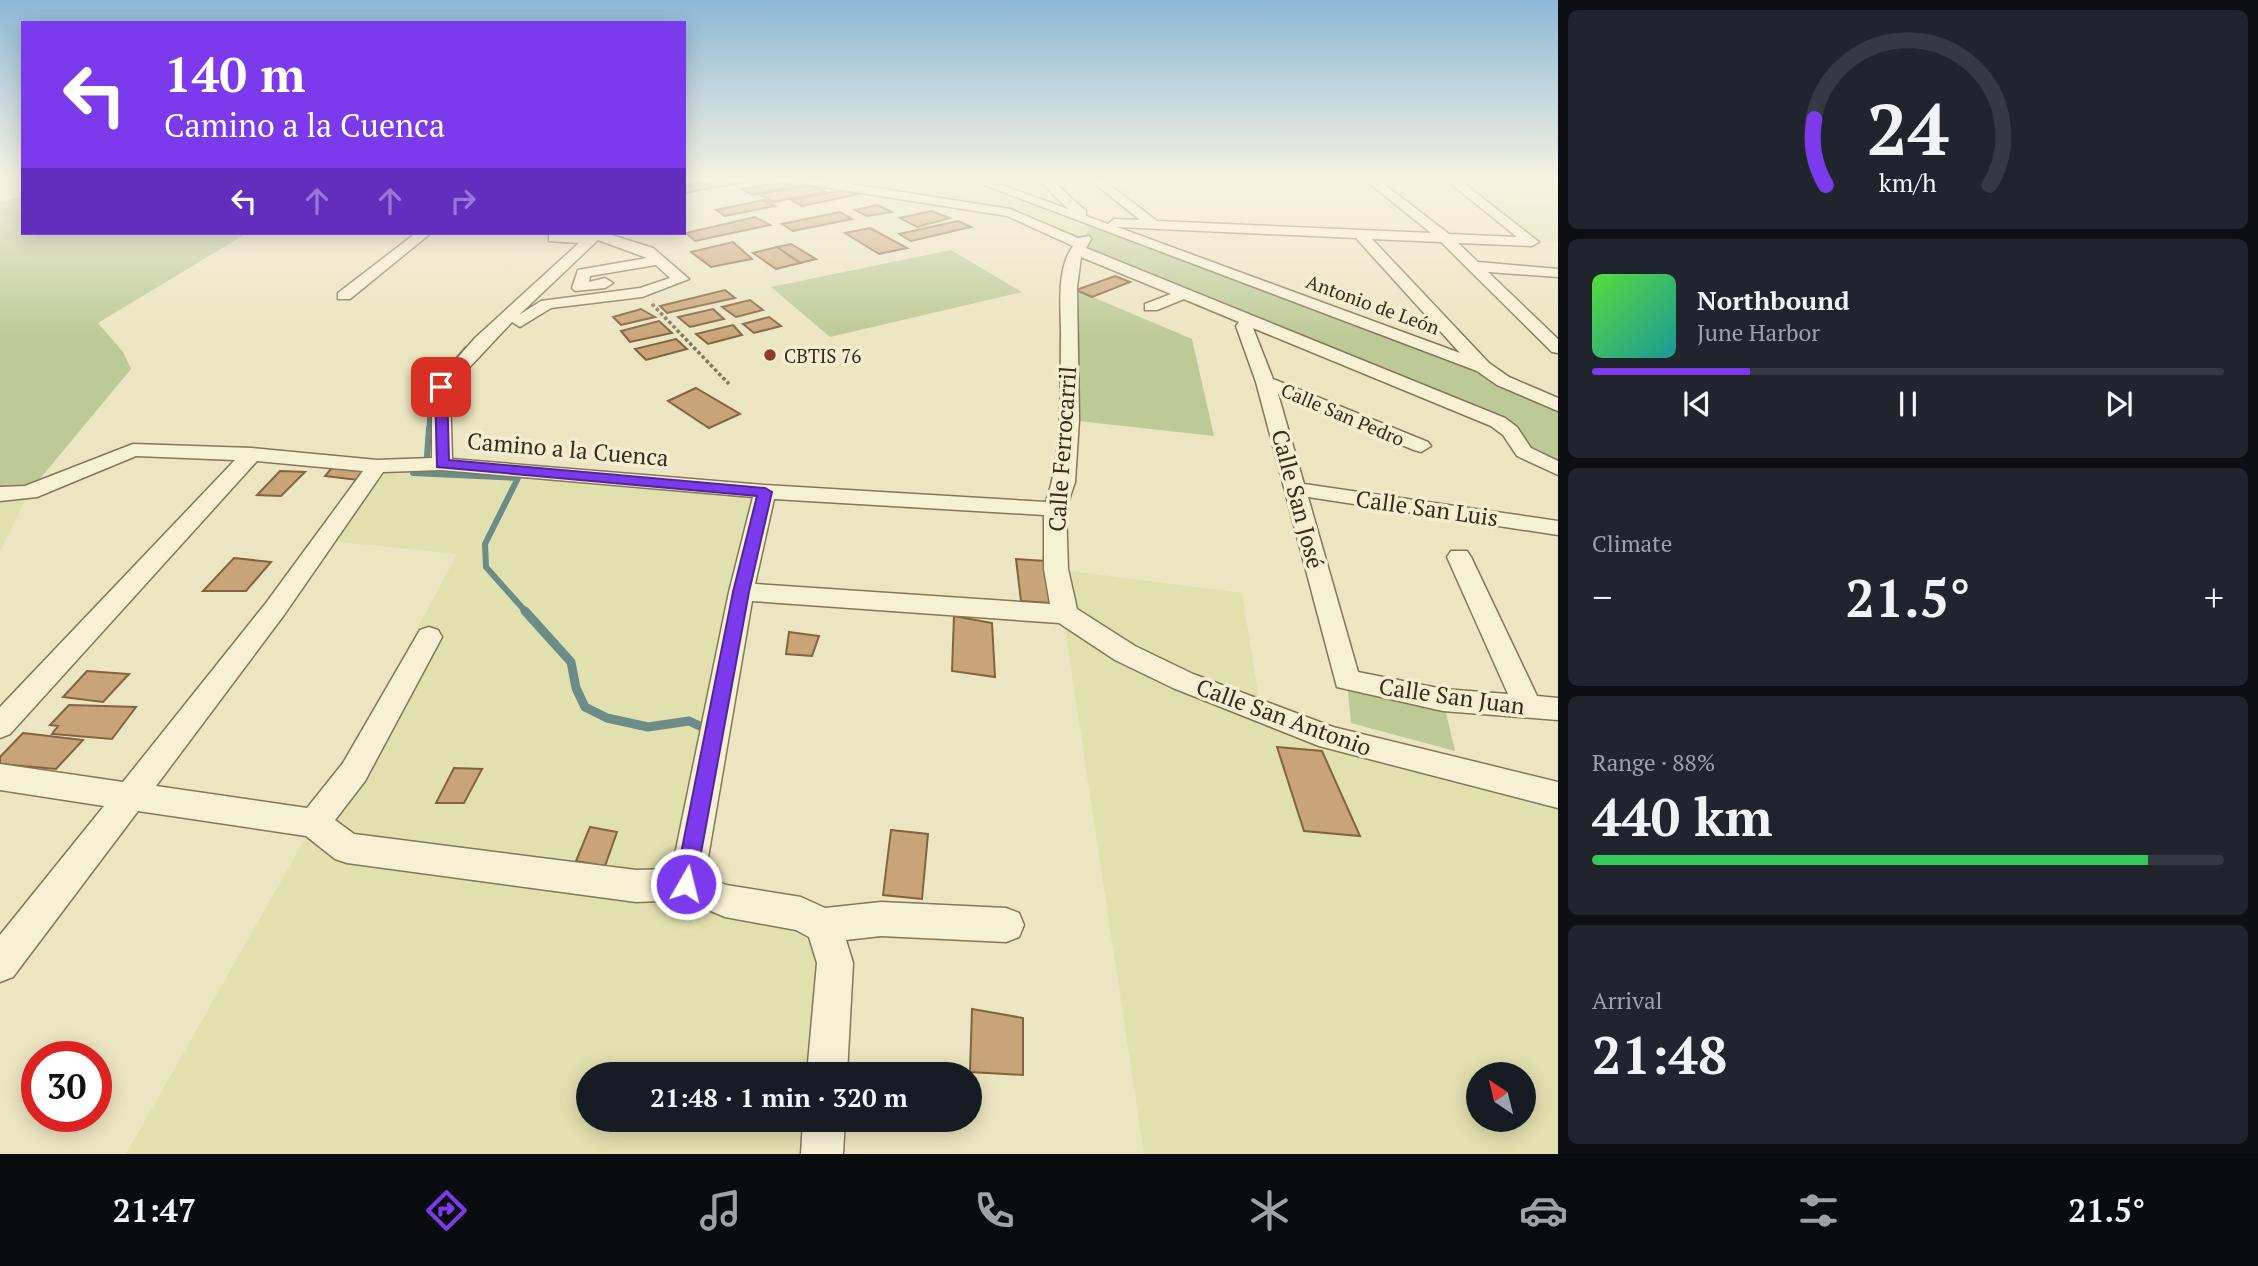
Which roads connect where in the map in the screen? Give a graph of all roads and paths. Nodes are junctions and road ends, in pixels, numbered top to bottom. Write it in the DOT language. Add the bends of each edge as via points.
graph roads {
  1 [pos="1044,232"];
  2 [pos="1087,232"];
  3 [pos="1118,232"];
  4 [pos="1296,232"];
  5 [pos="1437,232"];
  6 [pos="1519,232"];
  7 [pos="421,235"];
  8 [pos="1361,235"];
  9 [pos="595,236"];
  10 [pos="554,238"];
  11 [pos="1445,238"];
  12 [pos="1077,250"];
  13 [pos="659,260"];
  14 [pos="1475,266"];
  15 [pos="671,271"];
  16 [pos="1558,273"];
  17 [pos="642,292"];
  18 [pos="344,296"];
  19 [pos="1180,296"];
  20 [pos="1151,307"];
  21 [pos="501,324"];
  22 [pos="1246,324"];
  23 [pos="1537,327"];
  24 [pos="1558,329"];
  25 [pos="1558,348"];
  26 [pos="1483,367"];
  27 [pos="1265,382"];
  28 [pos="729,384"];
  29 [pos="1558,405"];
  30 [pos="1421,446"];
  31 [pos="252,454"];
  32 [pos="442,464"];
  33 [pos="377,466"];
  34 [pos="1558,469"];
  35 [pos="1296,489"];
  36 [pos="765,492"];
  37 [pos="0,494"];
  38 [pos="1055,509"];
  39 [pos="1558,528"];
  40 [pos="1459,557"];
  41 [pos="741,592"];
  42 [pos="1065,614"];
  43 [pos="429,637"];
  44 [pos="1347,680"];
  45 [pos="1528,707"];
  46 [pos="1558,709"];
  47 [pos="0,726"];
  48 [pos="0,777"];
  49 [pos="1558,795"];
  50 [pos="129,797"];
  51 [pos="314,823"];
  52 [pos="686,884"];
  53 [pos="1006,925"];
  54 [pos="823,926"];
  55 [pos="0,964"];
  56 [pos="828,1062"];
  57 [pos="823,1132"];
  58 [pos="822,1154"];
  1 -- 12 [label="street"];
  2 -- 12 [label="street, Calle Ferrocarril"];
  3 -- 26 [label="street, Antonio de León"];
  4 -- 8 [label="street"];
  5 -- 11 [label="street"];
  6 -- 11 [label="street" via="1532,242"];
  7 -- 18 [label="street"];
  8 -- 11 [label="street"];
  8 -- 26 [label="street"];
  9 -- 10 [label="street"];
  9 -- 13 [label="street" via="648,251"];
  9 -- 21 [label="street"];
  11 -- 14 [label="street"];
  12 -- 19 [label="street"];
  12 -- 38 [label="street, Calle Ferrocarril" via="1069,287 1064,482"];
  13 -- 15 [label="street"];
  13 -- 15 [label="street" via="583,273 580,288"];
  14 -- 16 [label="street"];
  14 -- 23 [label="street"];
  15 -- 17 [label="street" via="681,279"];
  17 -- 21 [label="street" via="547,304 523,322"];
  17 -- 28 [label="path"];
  19 -- 20 [label="street"];
  19 -- 22 [label="street"];
  21 -- 32 [label="street" via="441,387"];
  22 -- 27 [label="street, Calle San José"];
  22 -- 34 [label="street" via="1492,428 1510,431 1524,452"];
  23 -- 24 [label="street"];
  23 -- 25 [label="street"];
  26 -- 29 [label="street"];
  27 -- 30 [label="street, Calle San Pedro"];
  27 -- 35 [label="street, Calle San José"];
  31 -- 33 [label="street, Camino a la Cuenca"];
  31 -- 37 [label="street, Camino a la Cuenca" via="133,450 29,492"];
  31 -- 47 [label="street"];
  32 -- 33 [label="street, Camino a la Cuenca"];
  32 -- 36 [label="street, Camino a la Cuenca"];
  33 -- 50 [label="street" via="275,609"];
  35 -- 39 [label="street, Calle San Luis"];
  35 -- 44 [label="street, Calle San José"];
  36 -- 38 [label="street, Camino a la Cuenca"];
  36 -- 41 [label="street"];
  38 -- 42 [label="street, Calle Ferrocarril" via="1056,569"];
  40 -- 45 [label="street"];
  41 -- 42 [label="street"];
  41 -- 52 [label="street"];
  42 -- 49 [label="street, Calle San Antonio" via="1125,653 1183,681 1329,738"];
  43 -- 51 [label="street" via="354,772"];
  44 -- 45 [label="street, Calle San Juan" via="1443,700"];
  45 -- 46 [label="street, Calle San Juan"];
  48 -- 50 [label="street"];
  50 -- 51 [label="street"];
  50 -- 55 [label="street"];
  51 -- 52 [label="street" via="347,848 636,886"];
  52 -- 54 [label="street" via="725,901 801,914"];
  53 -- 54 [label="street" via="881,919"];
  54 -- 56 [label="street" via="835,963"];
  57 -- 58 [label="street"];
}
